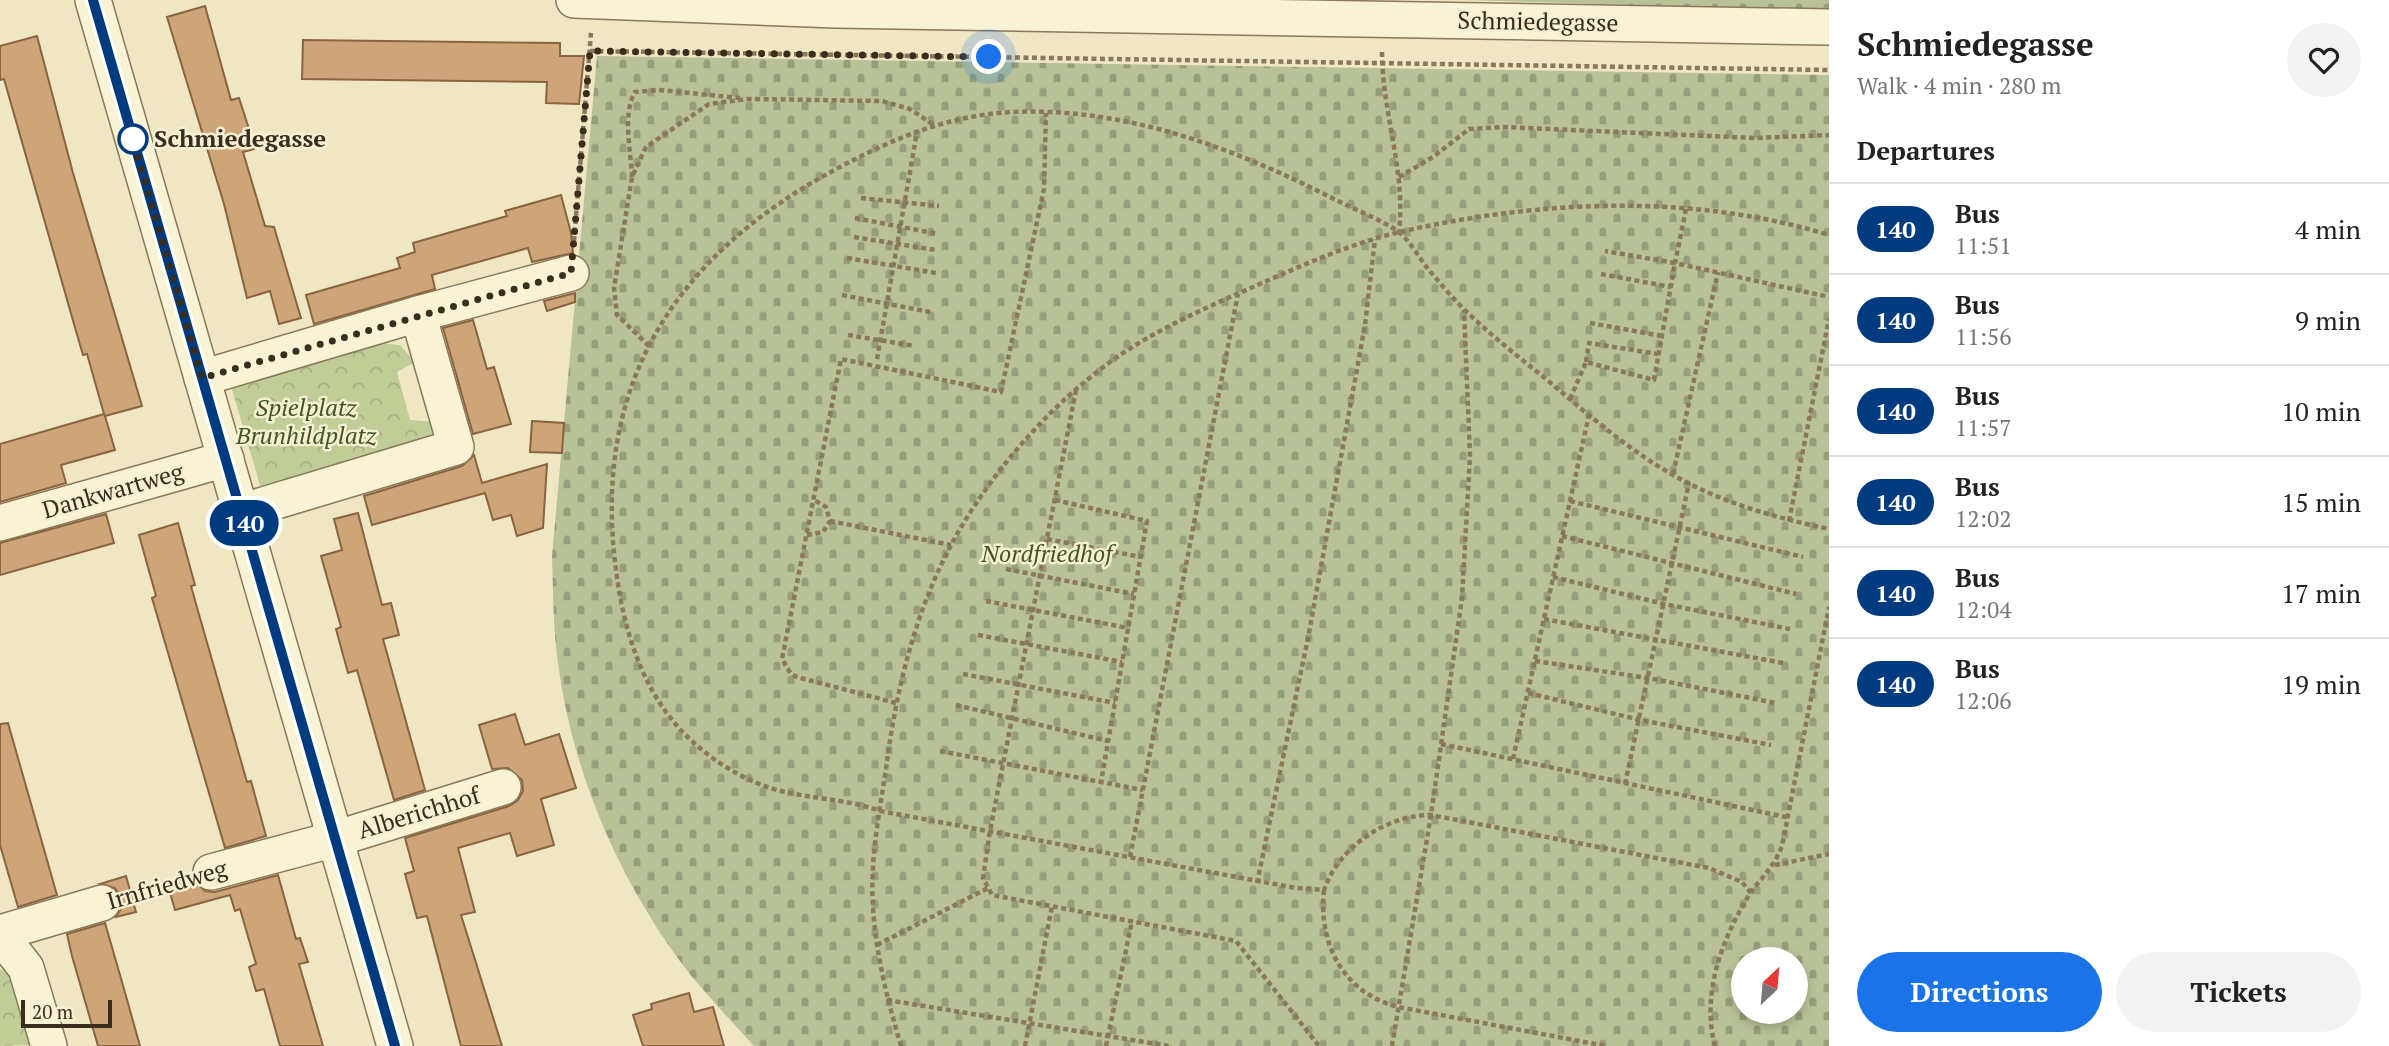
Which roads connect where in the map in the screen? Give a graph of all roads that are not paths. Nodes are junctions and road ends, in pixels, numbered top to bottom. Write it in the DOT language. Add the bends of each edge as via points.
graph roads {
  1 [pos="93,0"];
  2 [pos="584,1"];
  3 [pos="1382,10"];
  4 [pos="1829,27"];
  5 [pos="571,273"];
  6 [pos="418,314"];
  7 [pos="202,378"];
  8 [pos="226,460"];
  9 [pos="240,512"];
  10 [pos="0,523"];
  11 [pos="503,787"];
  12 [pos="335,839"];
  13 [pos="211,872"];
  14 [pos="102,903"];
  15 [pos="0,934"];
  16 [pos="49,1046"];
  17 [pos="395,1046"];
  1 -- 7 [label="street"];
  2 -- 3 [label="street, Schmiedegasse" via="836,10"];
  3 -- 4 [label="street, Schmiedegasse"];
  5 -- 6 [label="street"];
  6 -- 7 [label="street"];
  6 -- 9 [label="street" via="456,447"];
  7 -- 8 [label="street"];
  8 -- 9 [label="street"];
  8 -- 10 [label="street, Dankwartweg"];
  9 -- 12 [label="street"];
  11 -- 12 [label="street, Alberichhof"];
  12 -- 13 [label="street, Irnfriedweg"];
  12 -- 17 [label="street"];
  14 -- 15 [label="street, Irnfriedweg"];
  15 -- 16 [label="street" via="26,968"];
}
